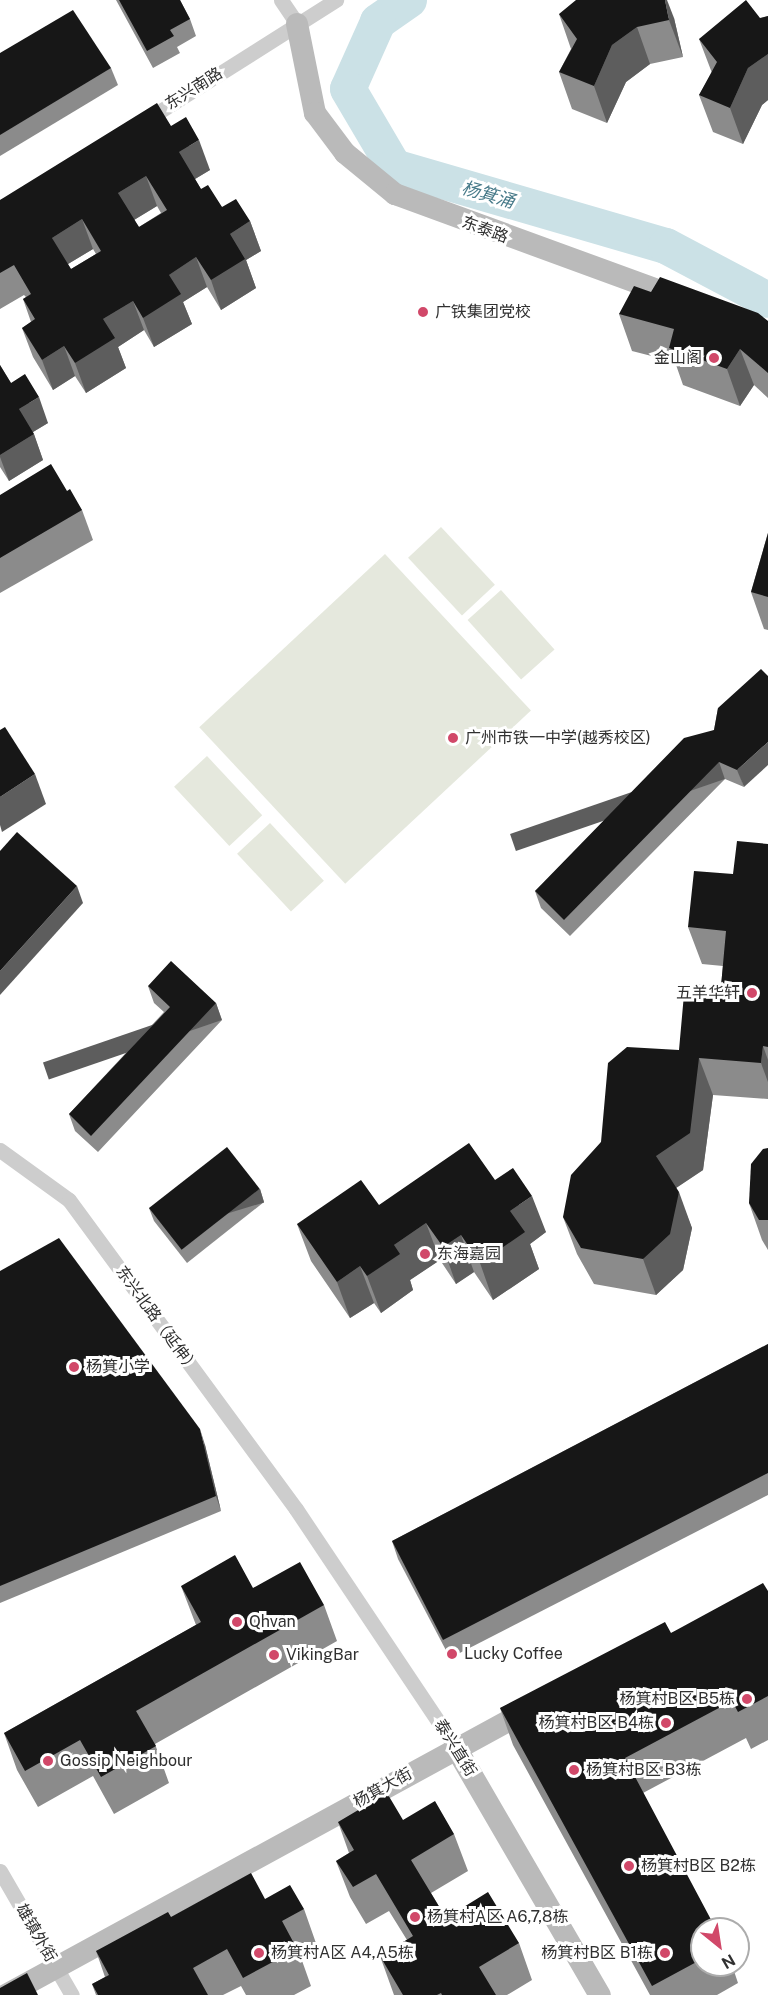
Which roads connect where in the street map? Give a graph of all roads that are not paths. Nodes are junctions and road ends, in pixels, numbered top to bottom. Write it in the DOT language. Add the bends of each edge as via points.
graph roads {
  1 [pos="281,0"];
  2 [pos="336,0"];
  3 [pos="297,24"];
  4 [pos="129,131"];
  5 [pos="702,307"];
  6 [pos="0,1150"];
  7 [pos="296,1509"];
  8 [pos="551,1698"];
  9 [pos="456,1748"];
  10 [pos="0,1871"];
  11 [pos="56,1968"];
  12 [pos="6,1995"];
  13 [pos="72,1995"];
  14 [pos="600,1995"];
  1 -- 3 [label="street"];
  2 -- 3 [label="street, 东兴南路"];
  3 -- 4 [label="street, 东兴南路"];
  3 -- 5 [label="street, 东泰路" via="315,112 345,153 395,195"];
  6 -- 7 [label="street, 东兴北路（延伸）" via="69,1200"];
  7 -- 9 [label="street, 泰兴直街"];
  8 -- 9 [label="street, 杨箕大街"];
  9 -- 11 [label="street, 杨箕大街"];
  9 -- 14 [label="street, 泰兴直街"];
  10 -- 11 [label="street, 雄镇外街"];
  11 -- 12 [label="street, 杨箕大街"];
  11 -- 13 [label="street, 雄镇外街"];
}
